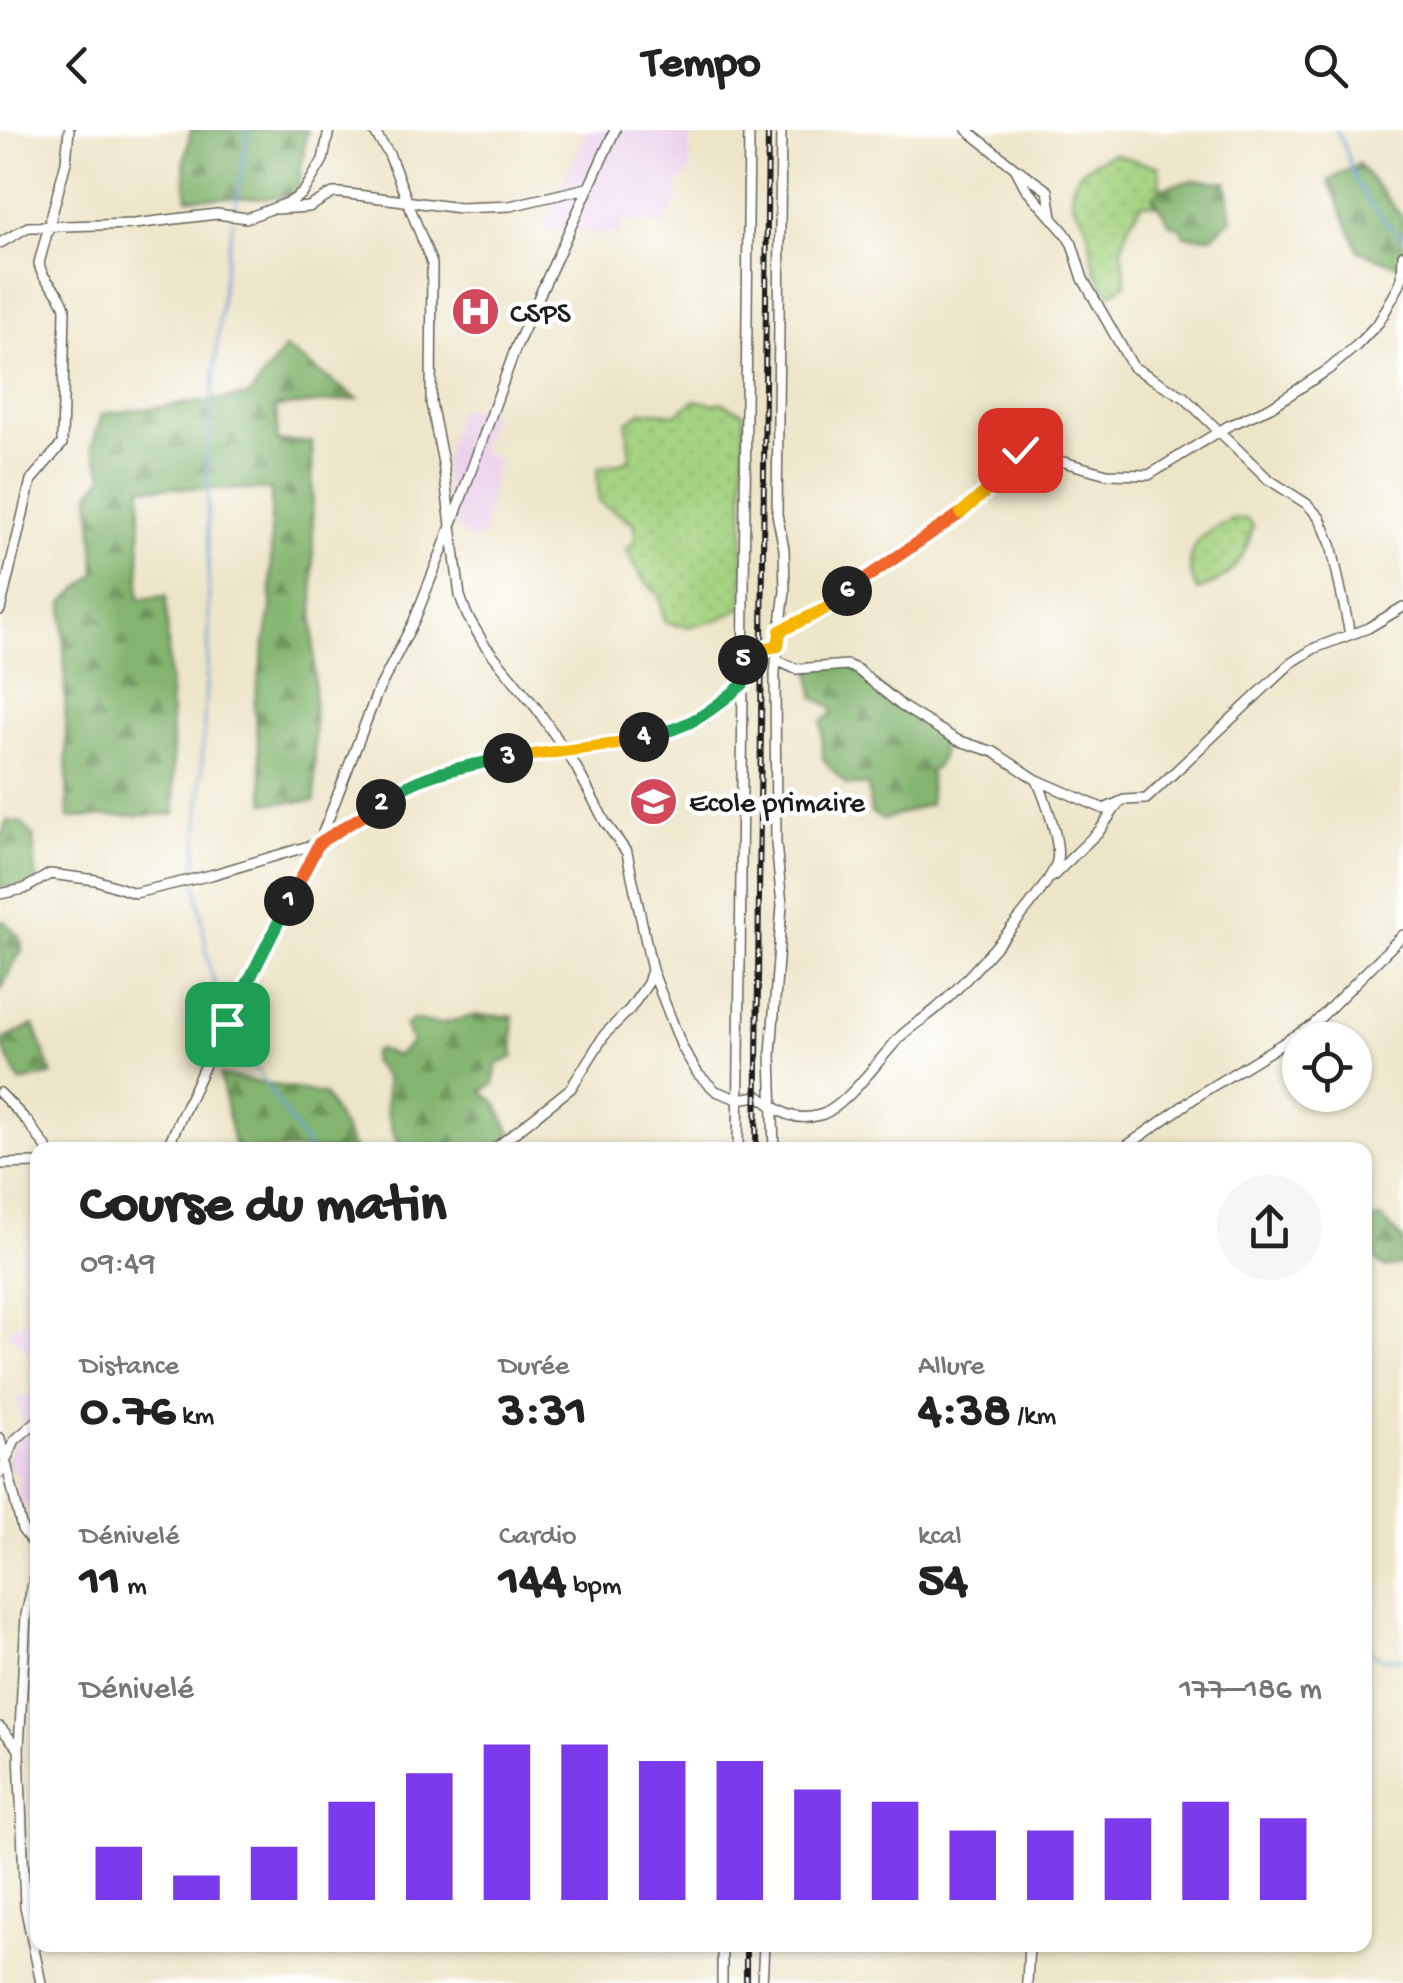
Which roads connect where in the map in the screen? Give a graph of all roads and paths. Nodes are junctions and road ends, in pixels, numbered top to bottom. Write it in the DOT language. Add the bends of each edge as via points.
graph roads {
  1 [pos="69,130"];
  2 [pos="329,130"];
  3 [pos="373,130"];
  4 [pos="615,130"];
  5 [pos="749,130"];
  6 [pos="781,130"];
  7 [pos="967,130"];
  8 [pos="1015,168"];
  9 [pos="587,188"];
  10 [pos="408,204"];
  11 [pos="273,208"];
  12 [pos="1052,218"];
  13 [pos="48,226"];
  14 [pos="0,244"];
  15 [pos="1403,255"];
  16 [pos="1220,432"];
  17 [pos="451,521"];
  18 [pos="1403,607"];
  19 [pos="0,610"];
  20 [pos="780,631"];
  21 [pos="1350,634"];
  22 [pos="778,646"];
  23 [pos="743,652"];
  24 [pos="776,660"];
  25 [pos="743,684"];
  26 [pos="565,750"];
  27 [pos="1036,780"];
  28 [pos="1120,802"];
  29 [pos="319,843"];
  30 [pos="1050,878"];
  31 [pos="0,894"];
  32 [pos="1403,936"];
  33 [pos="652,970"];
  34 [pos="0,1093"];
  35 [pos="737,1100"];
  36 [pos="771,1108"];
  37 [pos="42,1142"];
  38 [pos="170,1142"];
  39 [pos="503,1142"];
  40 [pos="738,1142"];
  41 [pos="773,1142"];
  42 [pos="1132,1142"];
  43 [pos="30,1163"];
  44 [pos="0,1164"];
  45 [pos="30,1427"];
  46 [pos="0,1438"];
  47 [pos="3,1469"];
  48 [pos="30,1539"];
  49 [pos="30,1597"];
  50 [pos="0,1727"];
  51 [pos="18,1749"];
  52 [pos="30,1930"];
  53 [pos="35,1952"];
  54 [pos="722,1952"];
  55 [pos="764,1952"];
  56 [pos="1028,1952"];
  57 [pos="41,1983"];
  58 [pos="722,1983"];
  59 [pos="762,1983"];
  60 [pos="1027,1983"];
  1 -- 13 [label="street"];
  2 -- 11 [label="street" via="323,160 303,193"];
  3 -- 10 [label="street"];
  4 -- 9 [label="street"];
  5 -- 23 [label="street"];
  6 -- 20 [label="street"];
  7 -- 8 [label="street"];
  8 -- 12 [label="street"];
  8 -- 12 [label="street" via="1048,191"];
  9 -- 10 [label="street" via="510,206"];
  9 -- 17 [label="street" via="516,347"];
  10 -- 11 [label="street" via="342,192 308,206"];
  10 -- 17 [label="street" via="432,264 431,403"];
  11 -- 13 [label="street" via="247,218 216,214"];
  12 -- 16 [label="street" via="1072,244 1083,279 1133,367 1184,397"];
  13 -- 14 [label="street" via="28,227"];
  13 -- 19 [label="street" via="41,276 65,308 62,444 31,480"];
  15 -- 16 [label="street" via="1398,288 1356,346 1271,406"];
  16 -- 20 [label="street" via="1150,475 1107,474 1020,450 974,504 825,609"];
  16 -- 21 [label="street" via="1320,518 1332,544"];
  17 -- 26 [label="street" via="467,615"];
  17 -- 29 [label="street"];
  18 -- 21 [label="street"];
  20 -- 22 [label="street"];
  21 -- 28 [label="street" via="1292,664 1146,799"];
  22 -- 23 [label="street"];
  22 -- 24 [label="street"];
  23 -- 25 [label="street"];
  24 -- 27 [label="street" via="796,669 847,665 924,721 994,752"];
  24 -- 36 [label="street" via="782,905"];
  25 -- 26 [label="street" via="705,717 675,731"];
  25 -- 35 [label="street"];
  26 -- 29 [label="street" via="412,783"];
  26 -- 33 [label="street" via="627,853"];
  27 -- 28 [label="street" via="1102,809"];
  27 -- 30 [label="street" via="1057,851"];
  28 -- 30 [label="street"];
  29 -- 31 [label="street" via="135,893 50,874"];
  29 -- 38 [label="street"];
  30 -- 36 [label="street" via="955,991 905,1032 839,1105 804,1118"];
  32 -- 42 [label="street" via="1312,1025"];
  33 -- 35 [label="street" via="698,1074"];
  33 -- 39 [label="street" via="571,1088"];
  34 -- 37 [label="street"];
  35 -- 36 [label="street" via="760,1096"];
  35 -- 40 [label="street"];
  36 -- 41 [label="street"];
  43 -- 44 [label="street"];
  45 -- 47 [label="street"];
  46 -- 47 [label="street"];
  47 -- 48 [label="street"];
  49 -- 51 [label="street"];
  50 -- 51 [label="street"];
  51 -- 52 [label="street"];
  53 -- 57 [label="street"];
  54 -- 58 [label="street"];
  55 -- 59 [label="street"];
  56 -- 60 [label="street"];
}
